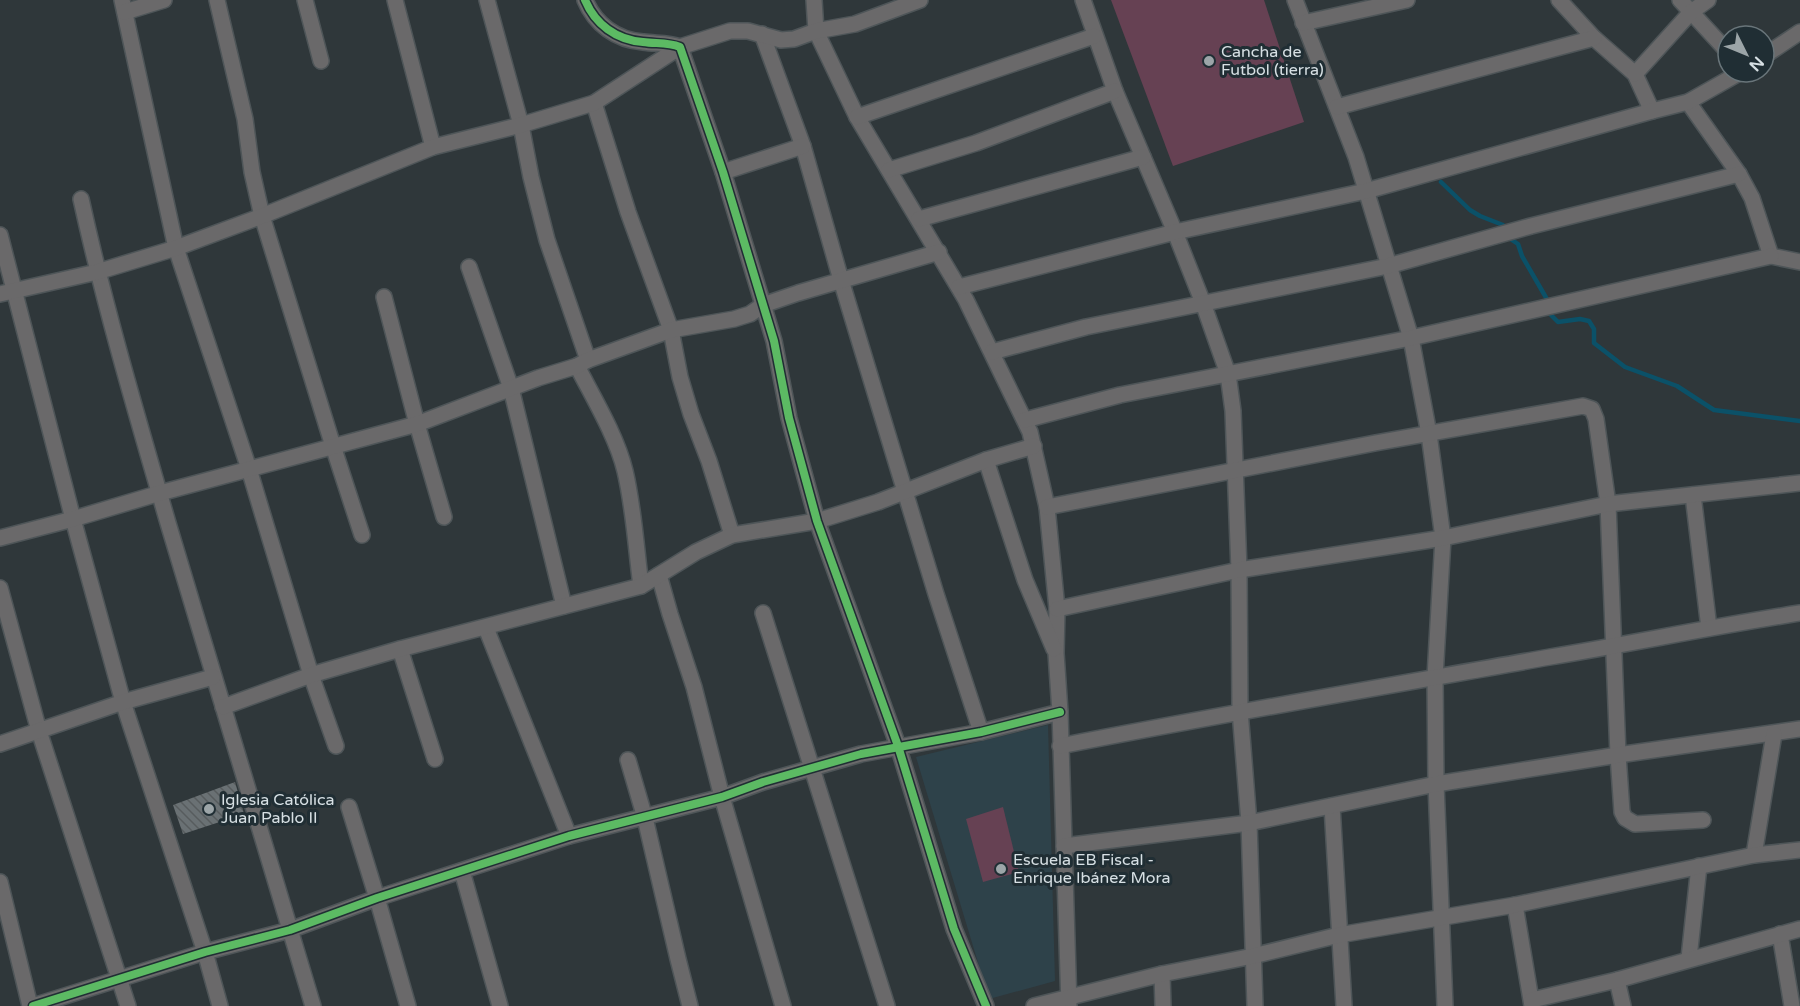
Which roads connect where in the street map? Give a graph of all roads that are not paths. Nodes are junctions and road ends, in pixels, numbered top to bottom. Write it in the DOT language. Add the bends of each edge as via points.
graph roads {
  1 [pos="164,0"];
  2 [pos="217,0"];
  3 [pos="305,0"];
  4 [pos="395,0"];
  5 [pos="487,0"];
  6 [pos="585,0"];
  7 [pos="814,0"];
  8 [pos="920,0"];
  9 [pos="1083,0"];
  10 [pos="1295,0"];
  11 [pos="1407,0"];
  12 [pos="1559,0"];
  13 [pos="1680,0"];
  14 [pos="1708,0"];
  15 [pos="123,6"];
  16 [pos="1691,12"];
  17 [pos="1303,23"];
  18 [pos="816,31"];
  19 [pos="1800,32"];
  20 [pos="762,34"];
  21 [pos="1094,36"];
  22 [pos="1594,38"];
  23 [pos="1716,39"];
  24 [pos="680,47"];
  25 [pos="1776,48"];
  26 [pos="321,61"];
  27 [pos="1635,74"];
  28 [pos="1720,84"];
  29 [pos="1115,91"];
  30 [pos="1688,102"];
  31 [pos="594,103"];
  32 [pos="1337,107"];
  33 [pos="1652,111"];
  34 [pos="857,117"];
  35 [pos="521,125"];
  36 [pos="803,146"];
  37 [pos="433,147"];
  38 [pos="1143,157"];
  39 [pos="889,170"];
  40 [pos="723,172"];
  41 [pos="1739,174"];
  42 [pos="1366,191"];
  43 [pos="81,199"];
  44 [pos="262,216"];
  45 [pos="919,219"];
  46 [pos="1175,232"];
  47 [pos="0,235"];
  48 [pos="176,248"];
  49 [pos="939,252"];
  50 [pos="1771,256"];
  51 [pos="1800,262"];
  52 [pos="1388,266"];
  53 [pos="469,267"];
  54 [pos="97,272"];
  55 [pos="841,280"];
  56 [pos="959,287"];
  57 [pos="8,293"];
  58 [pos="384,297"];
  59 [pos="1203,303"];
  60 [pos="763,305"];
  61 [pos="671,330"];
  62 [pos="1411,338"];
  63 [pos="992,352"];
  64 [pos="582,363"];
  65 [pos="1228,374"];
  66 [pos="511,388"];
  67 [pos="1025,420"];
  68 [pos="417,424"];
  69 [pos="1429,434"];
  70 [pos="333,446"];
  71 [pos="1034,446"];
  72 [pos="986,460"];
  73 [pos="249,469"];
  74 [pos="1236,469"];
  75 [pos="1800,483"];
  76 [pos="906,491"];
  77 [pos="159,493"];
  78 [pos="1693,495"];
  79 [pos="1608,504"];
  80 [pos="1047,507"];
  81 [pos="444,517"];
  82 [pos="73,519"];
  83 [pos="817,521"];
  84 [pos="362,535"];
  85 [pos="732,535"];
  86 [pos="0,538"];
  87 [pos="1443,538"];
  88 [pos="1239,570"];
  89 [pos="659,575"];
  90 [pos="640,586"];
  91 [pos="0,588"];
  92 [pos="564,606"];
  93 [pos="1057,609"];
  94 [pos="763,613"];
  95 [pos="1800,613"];
  96 [pos="486,628"];
  97 [pos="1709,628"];
  98 [pos="1613,646"];
  99 [pos="400,649"];
  100 [pos="1056,653"];
  101 [pos="310,675"];
  102 [pos="213,677"];
  103 [pos="1435,677"];
  104 [pos="123,702"];
  105 [pos="223,707"];
  106 [pos="1240,711"];
  107 [pos="1060,712"];
  108 [pos="1800,729"];
  109 [pos="39,731"];
  110 [pos="981,732"];
  111 [pos="1774,734"];
  112 [pos="0,744"];
  113 [pos="336,746"];
  114 [pos="898,746"];
  115 [pos="1060,746"];
  116 [pos="1618,755"];
  117 [pos="435,759"];
  118 [pos="628,760"];
  119 [pos="812,768"];
  120 [pos="1436,784"];
  121 [pos="722,797"];
  122 [pos="1332,806"];
  123 [pos="348,807"];
  124 [pos="645,818"];
  125 [pos="1703,820"];
  126 [pos="1249,823"];
  127 [pos="569,836"];
  128 [pos="1064,846"];
  129 [pos="1800,850"];
  130 [pos="1754,855"];
  131 [pos="1699,866"];
  132 [pos="462,871"];
  133 [pos="0,882"];
  134 [pos="377,898"];
  135 [pos="1515,905"];
  136 [pos="1443,916"];
  137 [pos="1800,929"];
  138 [pos="290,930"];
  139 [pos="1780,934"];
  140 [pos="1339,935"];
  141 [pos="206,952"];
  142 [pos="1252,956"];
  143 [pos="1689,958"];
  144 [pos="1162,974"];
  145 [pos="120,980"];
  146 [pos="1617,980"];
  147 [pos="1069,1001"];
  148 [pos="1532,1003"];
  149 [pos="32,1006"];
  150 [pos="128,1006"];
  151 [pos="220,1006"];
  152 [pos="313,1006"];
  153 [pos="408,1006"];
  154 [pos="500,1006"];
  155 [pos="690,1006"];
  156 [pos="783,1006"];
  157 [pos="887,1006"];
  158 [pos="986,1006"];
  159 [pos="1034,1006"];
  160 [pos="1163,1006"];
  161 [pos="1255,1006"];
  162 [pos="1344,1006"];
  163 [pos="1445,1006"];
  164 [pos="1623,1006"];
  165 [pos="1792,1006"];
  1 -- 15 [label="street"];
  2 -- 44 [label="street" via="245,119"];
  3 -- 26 [label="street"];
  4 -- 37 [label="street"];
  5 -- 35 [label="street"];
  6 -- 24 [label="street" via="597,21 624,39"];
  7 -- 18 [label="street"];
  8 -- 18 [label="street" via="855,24"];
  9 -- 21 [label="street"];
  10 -- 17 [label="street"];
  11 -- 17 [label="street"];
  12 -- 22 [label="street"];
  13 -- 16 [label="street"];
  14 -- 16 [label="street"];
  15 -- 48 [label="street"];
  16 -- 23 [label="street"];
  16 -- 27 [label="street"];
  17 -- 32 [label="street"];
  18 -- 20 [label="street" via="781,40"];
  18 -- 34 [label="street"];
  19 -- 25 [label="street"];
  20 -- 24 [label="street" via="730,31"];
  20 -- 36 [label="street"];
  21 -- 29 [label="street"];
  21 -- 34 [label="street"];
  22 -- 27 [label="street"];
  22 -- 32 [label="street"];
  24 -- 31 [label="street"];
  24 -- 40 [label="street"];
  27 -- 33 [label="street"];
  28 -- 30 [label="street"];
  29 -- 38 [label="street"];
  29 -- 39 [label="street" via="976,143"];
  30 -- 33 [label="street"];
  30 -- 41 [label="street"];
  31 -- 35 [label="street"];
  31 -- 61 [label="street"];
  32 -- 42 [label="street"];
  33 -- 42 [label="street"];
  34 -- 39 [label="street"];
  35 -- 37 [label="street"];
  35 -- 64 [label="street" via="547,240"];
  36 -- 40 [label="street"];
  36 -- 55 [label="street"];
  37 -- 44 [label="street"];
  38 -- 45 [label="street"];
  38 -- 46 [label="street"];
  39 -- 45 [label="street"];
  40 -- 60 [label="street"];
  41 -- 50 [label="street" via="1752,198"];
  41 -- 52 [label="street"];
  42 -- 46 [label="street"];
  42 -- 52 [label="street"];
  43 -- 54 [label="street"];
  44 -- 48 [label="street"];
  44 -- 70 [label="street"];
  45 -- 49 [label="street"];
  46 -- 56 [label="street"];
  46 -- 59 [label="street"];
  47 -- 57 [label="street"];
  48 -- 54 [label="street"];
  48 -- 73 [label="street"];
  49 -- 55 [label="street"];
  49 -- 56 [label="street"];
  50 -- 51 [label="street"];
  50 -- 62 [label="street"];
  52 -- 59 [label="street"];
  52 -- 62 [label="street"];
  53 -- 66 [label="street"];
  54 -- 57 [label="street"];
  54 -- 77 [label="street"];
  55 -- 60 [label="street"];
  55 -- 76 [label="street"];
  56 -- 63 [label="street"];
  57 -- 82 [label="street"];
  58 -- 68 [label="street"];
  59 -- 63 [label="street" via="1086,327"];
  59 -- 65 [label="street"];
  60 -- 61 [label="street" via="734,319"];
  60 -- 83 [label="street"];
  61 -- 64 [label="street"];
  61 -- 85 [label="street" via="691,414"];
  62 -- 65 [label="street"];
  62 -- 69 [label="street"];
  63 -- 67 [label="street"];
  64 -- 66 [label="street"];
  64 -- 90 [label="street" via="625,470"];
  65 -- 67 [label="street" via="1120,395"];
  65 -- 74 [label="street"];
  66 -- 68 [label="street"];
  66 -- 92 [label="street"];
  67 -- 71 [label="street"];
  68 -- 70 [label="street"];
  68 -- 81 [label="street"];
  69 -- 74 [label="street"];
  69 -- 79 [label="street" via="1583,406 1592,409"];
  69 -- 87 [label="street"];
  70 -- 73 [label="street"];
  70 -- 84 [label="street"];
  71 -- 72 [label="street"];
  71 -- 80 [label="street"];
  72 -- 76 [label="street"];
  72 -- 100 [label="street" via="1025,580"];
  73 -- 77 [label="street"];
  73 -- 101 [label="street"];
  74 -- 80 [label="street"];
  74 -- 88 [label="street"];
  75 -- 78 [label="street"];
  76 -- 83 [label="street"];
  76 -- 110 [label="street"];
  77 -- 82 [label="street"];
  77 -- 102 [label="street"];
  78 -- 79 [label="street"];
  78 -- 97 [label="street"];
  79 -- 87 [label="street"];
  79 -- 98 [label="street"];
  80 -- 93 [label="street"];
  82 -- 86 [label="street"];
  82 -- 104 [label="street"];
  83 -- 85 [label="street"];
  83 -- 114 [label="street"];
  85 -- 89 [label="street"];
  87 -- 88 [label="street"];
  87 -- 103 [label="street"];
  88 -- 93 [label="street"];
  88 -- 106 [label="street"];
  89 -- 90 [label="street"];
  89 -- 121 [label="street" via="694,687"];
  90 -- 92 [label="street"];
  91 -- 109 [label="street"];
  92 -- 96 [label="street"];
  93 -- 100 [label="street"];
  94 -- 119 [label="street"];
  95 -- 97 [label="street"];
  96 -- 99 [label="street"];
  96 -- 127 [label="street"];
  97 -- 98 [label="street"];
  98 -- 103 [label="street"];
  98 -- 116 [label="street"];
  99 -- 101 [label="street"];
  99 -- 117 [label="street"];
  100 -- 107 [label="street"];
  101 -- 105 [label="street"];
  101 -- 113 [label="street"];
  102 -- 104 [label="street"];
  102 -- 105 [label="street"];
  103 -- 106 [label="street"];
  103 -- 120 [label="street"];
  104 -- 109 [label="street"];
  104 -- 141 [label="street"];
  105 -- 138 [label="street"];
  106 -- 115 [label="street"];
  106 -- 126 [label="street"];
  107 -- 110 [label="street"];
  107 -- 115 [label="street"];
  108 -- 111 [label="street"];
  109 -- 112 [label="street"];
  109 -- 145 [label="street"];
  110 -- 114 [label="street"];
  111 -- 116 [label="street"];
  111 -- 130 [label="street"];
  114 -- 119 [label="street"];
  114 -- 158 [label="street" via="954,929"];
  115 -- 128 [label="street"];
  116 -- 120 [label="street"];
  116 -- 125 [label="street" via="1622,812 1630,822"];
  118 -- 124 [label="street"];
  119 -- 121 [label="street"];
  119 -- 157 [label="street"];
  120 -- 122 [label="street"];
  120 -- 136 [label="street"];
  121 -- 124 [label="street"];
  121 -- 156 [label="street"];
  122 -- 126 [label="street"];
  122 -- 140 [label="street"];
  123 -- 134 [label="street"];
  124 -- 127 [label="street"];
  124 -- 155 [label="street"];
  126 -- 128 [label="street"];
  126 -- 142 [label="street"];
  127 -- 132 [label="street"];
  128 -- 147 [label="street"];
  129 -- 130 [label="street"];
  130 -- 131 [label="street"];
  131 -- 135 [label="street"];
  131 -- 143 [label="street"];
  132 -- 134 [label="street"];
  132 -- 154 [label="street"];
  133 -- 149 [label="street"];
  134 -- 138 [label="street"];
  134 -- 153 [label="street"];
  135 -- 136 [label="street"];
  135 -- 148 [label="street"];
  136 -- 140 [label="street"];
  136 -- 163 [label="street"];
  137 -- 139 [label="street"];
  138 -- 141 [label="street"];
  138 -- 152 [label="street"];
  139 -- 143 [label="street"];
  139 -- 165 [label="street"];
  140 -- 142 [label="street"];
  140 -- 162 [label="street"];
  141 -- 145 [label="street"];
  141 -- 151 [label="street"];
  142 -- 144 [label="street"];
  142 -- 161 [label="street"];
  143 -- 146 [label="street"];
  144 -- 147 [label="street"];
  144 -- 160 [label="street"];
  145 -- 149 [label="street"];
  145 -- 150 [label="street"];
  146 -- 148 [label="street"];
  146 -- 164 [label="street"];
  147 -- 159 [label="street"];
}
